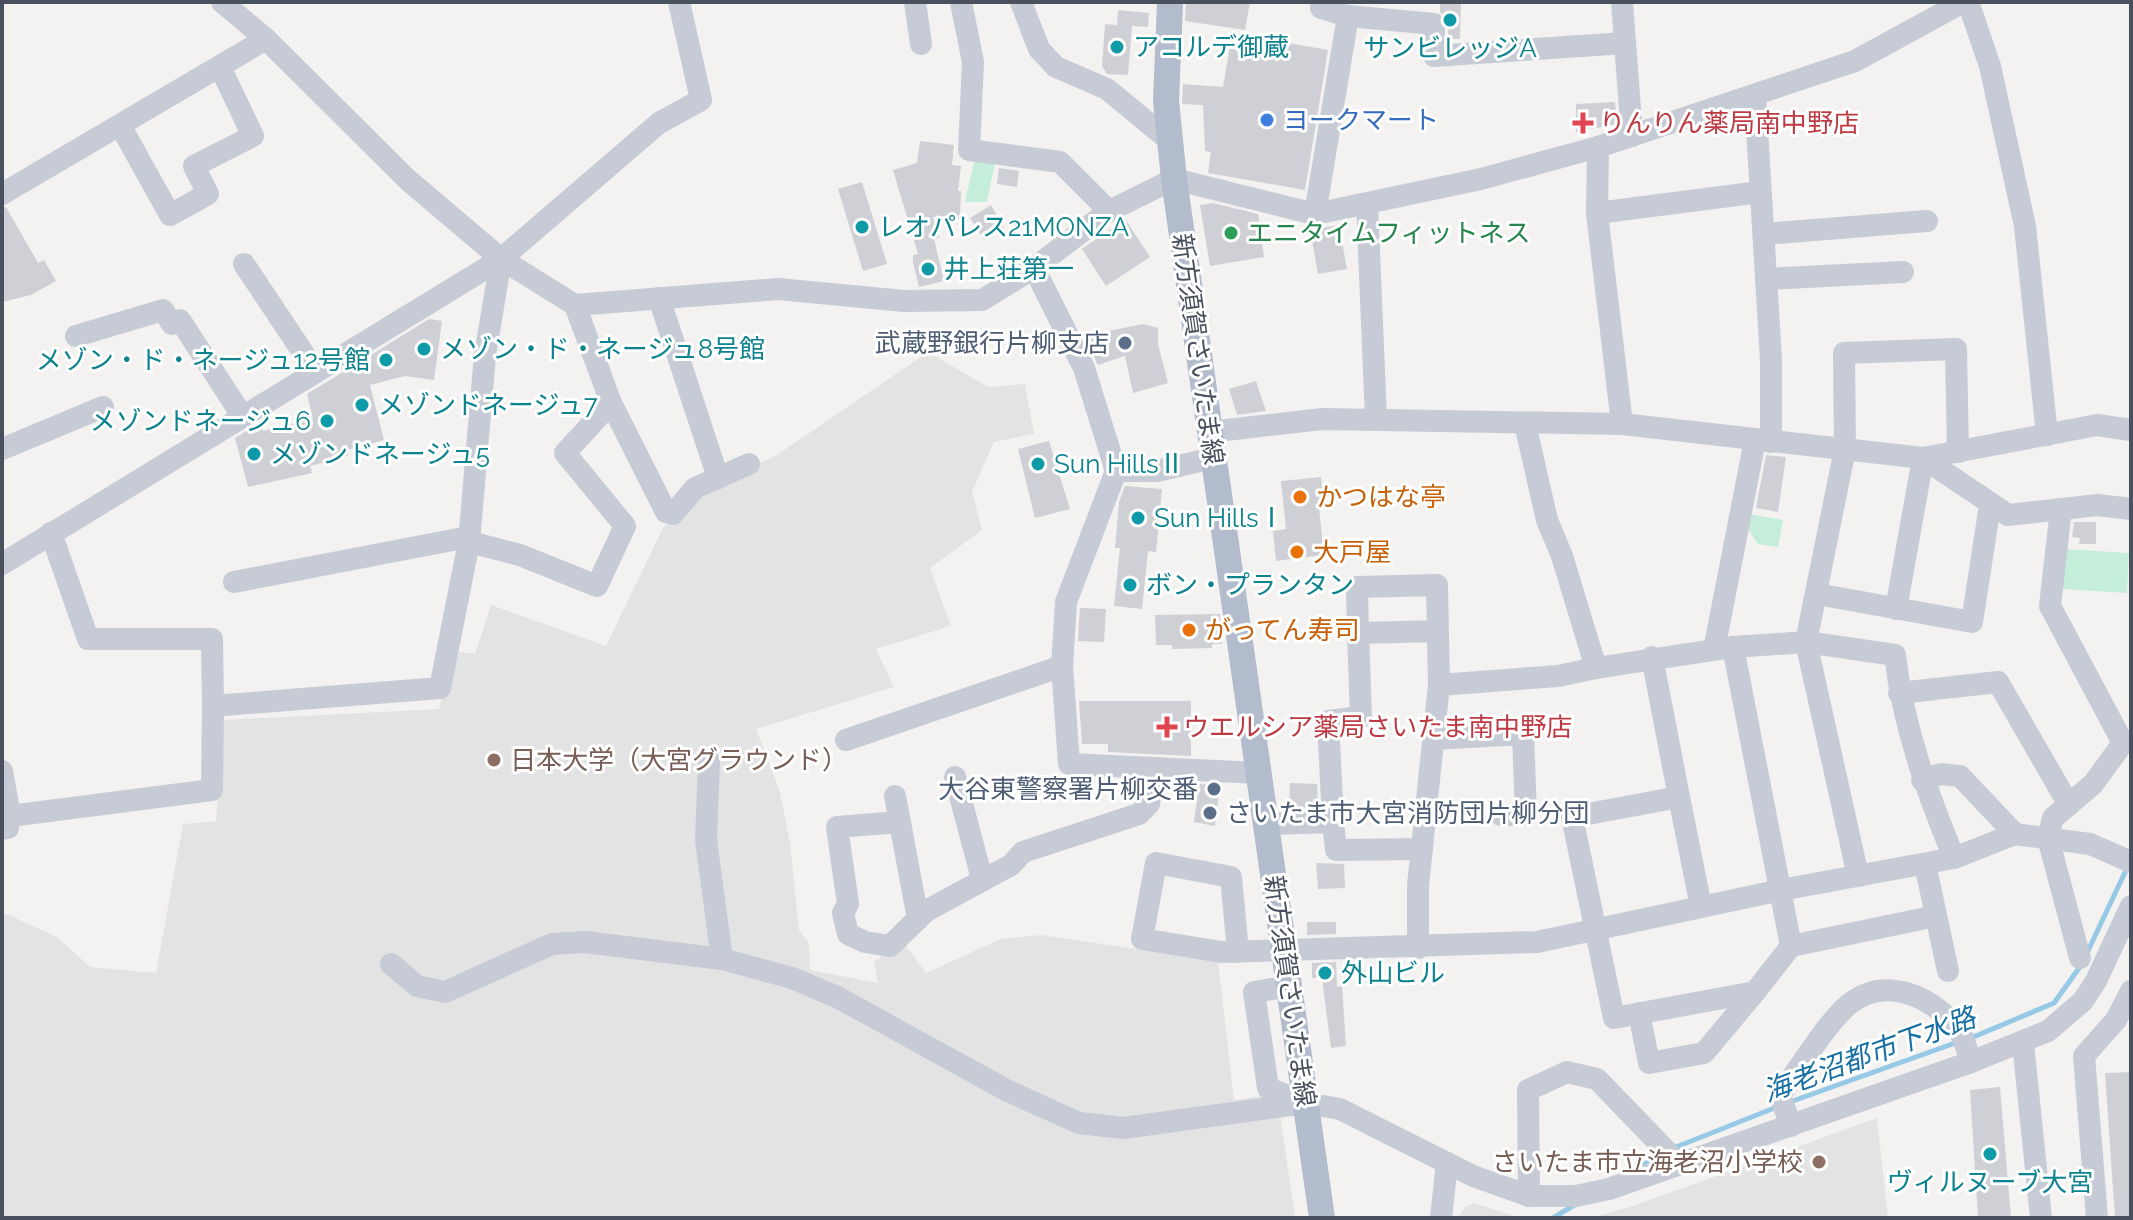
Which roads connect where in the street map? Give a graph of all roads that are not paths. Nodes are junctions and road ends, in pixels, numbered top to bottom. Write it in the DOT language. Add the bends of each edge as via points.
graph roads {
  1 [pos="222,2"];
  2 [pos="679,2"];
  3 [pos="915,2"];
  4 [pos="961,2"];
  5 [pos="1021,2"];
  6 [pos="1170,2"];
  7 [pos="1322,2"];
  8 [pos="1622,2"];
  9 [pos="1959,3"];
  10 [pos="1348,16"];
  11 [pos="266,39"];
  12 [pos="1625,43"];
  13 [pos="921,44"];
  14 [pos="220,67"];
  15 [pos="1755,96"];
  16 [pos="120,125"];
  17 [pos="1632,136"];
  18 [pos="1170,141"];
  19 [pos="1598,147"];
  20 [pos="1174,179"];
  21 [pos="1760,192"];
  22 [pos="2,194"];
  23 [pos="1367,204"];
  24 [pos="1109,211"];
  25 [pos="1597,213"];
  26 [pos="1315,214"];
  27 [pos="1927,221"];
  28 [pos="1764,234"];
  29 [pos="501,259"];
  30 [pos="244,264"];
  31 [pos="1034,268"];
  32 [pos="1903,272"];
  33 [pos="1766,279"];
  34 [pos="659,298"];
  35 [pos="575,305"];
  36 [pos="76,336"];
  37 [pos="316,372"];
  38 [pos="611,403"];
  39 [pos="103,407"];
  40 [pos="243,417"];
  41 [pos="1376,418"];
  42 [pos="1525,424"];
  43 [pos="1622,424"];
  44 [pos="2131,430"];
  45 [pos="2047,435"];
  46 [pos="1763,441"];
  47 [pos="1211,445"];
  48 [pos="2,449"];
  49 [pos="1845,449"];
  50 [pos="1958,452"];
  51 [pos="1923,458"];
  52 [pos="749,464"];
  53 [pos="1116,471"];
  54 [pos="718,478"];
  55 [pos="1990,505"];
  56 [pos="2061,509"];
  57 [pos="2131,509"];
  58 [pos="51,533"];
  59 [pos="469,542"];
  60 [pos="2,564"];
  61 [pos="234,582"];
  62 [pos="1817,594"];
  63 [pos="1896,609"];
  64 [pos="1438,631"];
  65 [pos="1358,633"];
  66 [pos="1806,642"];
  67 [pos="1724,648"];
  68 [pos="1652,657"];
  69 [pos="1062,666"];
  70 [pos="1596,668"];
  71 [pos="1439,685"];
  72 [pos="1899,693"];
  73 [pos="213,706"];
  74 [pos="1433,739"];
  75 [pos="846,740"];
  76 [pos="2127,740"];
  77 [pos="709,760"];
  78 [pos="1154,768"];
  79 [pos="2,771"];
  80 [pos="1259,773"];
  81 [pos="955,777"];
  82 [pos="1922,780"];
  83 [pos="895,796"];
  84 [pos="1679,797"];
  85 [pos="2069,805"];
  86 [pos="1501,815"];
  87 [pos="900,822"];
  88 [pos="1333,822"];
  89 [pos="6,823"];
  90 [pos="1266,824"];
  91 [pos="2015,834"];
  92 [pos="2048,838"];
  93 [pos="1422,849"];
  94 [pos="1954,858"];
  95 [pos="2131,862"];
  96 [pos="1925,864"];
  97 [pos="1858,876"];
  98 [pos="982,879"];
  99 [pos="1781,890"];
  100 [pos="2131,906"];
  101 [pos="1701,907"];
  102 [pos="1936,916"];
  103 [pos="918,919"];
  104 [pos="1593,929"];
  105 [pos="2123,945"];
  106 [pos="1791,946"];
  107 [pos="1418,948"];
  108 [pos="1285,951"];
  109 [pos="1238,952"];
  110 [pos="2080,958"];
  111 [pos="722,959"];
  112 [pos="391,964"];
  113 [pos="1948,971"];
  114 [pos="1290,986"];
  115 [pos="2131,991"];
  116 [pos="1755,992"];
  117 [pos="1639,1013"];
  118 [pos="2023,1043"];
  119 [pos="1971,1062"];
  120 [pos="1306,1103"];
  121 [pos="1791,1126"];
  122 [pos="1447,1163"];
  123 [pos="1680,1165"];
  124 [pos="1529,1196"];
  125 [pos="1322,1218"];
  126 [pos="1441,1218"];
  127 [pos="2041,1218"];
  128 [pos="2097,1218"];
  1 -- 11 [label="street"];
  2 -- 29 [label="street" via="701,100 659,123"];
  3 -- 13 [label="street"];
  4 -- 24 [label="street" via="973,62 969,150 1060,162"];
  5 -- 18 [label="street" via="1039,49 1056,67 1107,89"];
  6 -- 18 [label="main road, 新方須賀さいたま線" via="1165,67"];
  7 -- 10 [label="street" via="1321,8"];
  8 -- 12 [label="street"];
  9 -- 15 [label="street" via="1855,61"];
  9 -- 45 [label="street" via="1990,66 2025,226"];
  10 -- 12 [label="street" via="1434,24 1434,56"];
  10 -- 26 [label="street"];
  11 -- 14 [label="street"];
  11 -- 29 [label="street" via="408,180"];
  12 -- 17 [label="street"];
  14 -- 16 [label="street"];
  14 -- 16 [label="street" via="253,136 194,166 208,194 170,215"];
  15 -- 17 [label="street"];
  15 -- 21 [label="street"];
  16 -- 22 [label="street"];
  17 -- 19 [label="street"];
  18 -- 20 [label="main road, 新方須賀さいたま線"];
  19 -- 23 [label="street"];
  19 -- 25 [label="street"];
  20 -- 24 [label="street"];
  20 -- 26 [label="street"];
  20 -- 47 [label="main road, 新方須賀さいたま線"];
  21 -- 25 [label="street"];
  21 -- 28 [label="street"];
  23 -- 26 [label="street"];
  23 -- 41 [label="street"];
  24 -- 31 [label="street"];
  25 -- 43 [label="street"];
  27 -- 28 [label="street"];
  28 -- 33 [label="street"];
  29 -- 35 [label="street"];
  29 -- 37 [label="street"];
  29 -- 59 [label="street" via="485,355"];
  30 -- 37 [label="street"];
  31 -- 34 [label="street" via="982,300 904,301 778,289"];
  31 -- 53 [label="street" via="1084,368"];
  32 -- 33 [label="street"];
  33 -- 46 [label="street"];
  34 -- 35 [label="street"];
  34 -- 54 [label="street"];
  35 -- 38 [label="street"];
  36 -- 40 [label="street" via="163,310 172,324 180,320"];
  37 -- 40 [label="street"];
  38 -- 54 [label="street" via="666,512 673,514 695,488"];
  38 -- 59 [label="street" via="565,453 625,526 597,586 520,555"];
  39 -- 48 [label="street"];
  40 -- 58 [label="street"];
  41 -- 42 [label="street"];
  41 -- 47 [label="street" via="1322,419"];
  42 -- 43 [label="street"];
  42 -- 70 [label="street" via="1547,520"];
  43 -- 46 [label="street"];
  44 -- 45 [label="street" via="2097,425"];
  45 -- 50 [label="street"];
  46 -- 49 [label="street"];
  46 -- 67 [label="street"];
  47 -- 53 [label="street" via="1157,471"];
  47 -- 80 [label="main road, 新方須賀さいたま線"];
  49 -- 50 [label="street" via="1844,353 1956,349"];
  49 -- 51 [label="street"];
  49 -- 62 [label="street"];
  50 -- 51 [label="street"];
  51 -- 55 [label="street"];
  51 -- 63 [label="street"];
  52 -- 54 [label="street"];
  53 -- 69 [label="street" via="1066,602"];
  55 -- 56 [label="street" via="2008,515"];
  55 -- 63 [label="street" via="1972,622"];
  56 -- 57 [label="street"];
  56 -- 76 [label="street" via="2050,606"];
  58 -- 60 [label="street"];
  58 -- 73 [label="street" via="88,639 212,639"];
  59 -- 61 [label="street" via="458,539"];
  59 -- 73 [label="street" via="440,688"];
  62 -- 63 [label="street"];
  62 -- 66 [label="street"];
  64 -- 65 [label="street"];
  64 -- 65 [label="street" via="1437,585 1357,587"];
  64 -- 71 [label="street"];
  65 -- 88 [label="street" via="1361,717 1328,721"];
  66 -- 67 [label="street"];
  66 -- 72 [label="street" via="1895,655"];
  66 -- 97 [label="street"];
  67 -- 68 [label="street"];
  67 -- 99 [label="street"];
  68 -- 70 [label="street"];
  68 -- 84 [label="street"];
  69 -- 75 [label="street"];
  69 -- 78 [label="street" via="1069,764"];
  70 -- 71 [label="street"];
  71 -- 74 [label="street"];
  72 -- 82 [label="street"];
  72 -- 85 [label="street" via="1998,682"];
  73 -- 89 [label="street" via="212,790"];
  74 -- 86 [label="street" via="1523,734 1526,815"];
  74 -- 93 [label="street"];
  76 -- 85 [label="street"];
  77 -- 111 [label="street" via="706,840"];
  78 -- 80 [label="street"];
  78 -- 98 [label="street" via="1149,804 1139,814 1023,852 1011,865"];
  79 -- 89 [label="street"];
  80 -- 90 [label="main road, 新方須賀さいたま線"];
  81 -- 98 [label="street"];
  82 -- 91 [label="street" via="1960,776"];
  82 -- 94 [label="street"];
  83 -- 87 [label="street"];
  84 -- 101 [label="street"];
  84 -- 104 [label="street" via="1572,817"];
  85 -- 92 [label="street" via="2053,818"];
  87 -- 103 [label="street"];
  87 -- 103 [label="street" via="837,827 848,904 843,913 848,934 890,946"];
  88 -- 90 [label="street"];
  88 -- 93 [label="street" via="1336,850"];
  90 -- 108 [label="main road, 新方須賀さいたま線"];
  91 -- 92 [label="street"];
  91 -- 94 [label="street"];
  92 -- 95 [label="street" via="2090,844"];
  92 -- 110 [label="street"];
  93 -- 107 [label="street"];
  94 -- 96 [label="street"];
  96 -- 97 [label="street"];
  96 -- 102 [label="street"];
  97 -- 99 [label="street"];
  98 -- 103 [label="street"];
  99 -- 101 [label="street"];
  99 -- 106 [label="street"];
  100 -- 105 [label="street"];
  101 -- 104 [label="street"];
  102 -- 106 [label="street"];
  102 -- 113 [label="street"];
  104 -- 107 [label="street" via="1537,942"];
  104 -- 117 [label="street" via="1614,1018"];
  105 -- 118 [label="street" via="2083,1001 2048,1031"];
  106 -- 116 [label="street"];
  107 -- 108 [label="street"];
  108 -- 109 [label="street"];
  108 -- 114 [label="main road, 新方須賀さいたま線"];
  109 -- 109 [label="street" via="1231,877 1156,863 1142,939"];
  111 -- 112 [label="street" via="585,942 552,944 445,992 417,986"];
  111 -- 120 [label="street" via="837,997 1008,1091 1079,1123 1123,1128"];
  114 -- 120 [label="main road, 新方須賀さいたま線"];
  114 -- 120 [label="street" via="1254,992 1268,1088"];
  115 -- 128 [label="street" via="2116,1020 2084,1056"];
  116 -- 117 [label="street"];
  116 -- 117 [label="street" via="1704,1053 1649,1063"];
  118 -- 119 [label="street"];
  118 -- 127 [label="street"];
  119 -- 121 [label="street"];
  119 -- 121 [label="street" via="1958,1029 1927,1001 1905,991 1866,993 1846,1006 1780,1095"];
  120 -- 122 [label="street" via="1340,1109"];
  120 -- 125 [label="main road, 新方須賀さいたま線"];
  121 -- 123 [label="street"];
  122 -- 124 [label="street"];
  122 -- 126 [label="street"];
  123 -- 124 [label="street" via="1576,1196"];
  123 -- 124 [label="street" via="1597,1079 1567,1072 1528,1090"];
}
